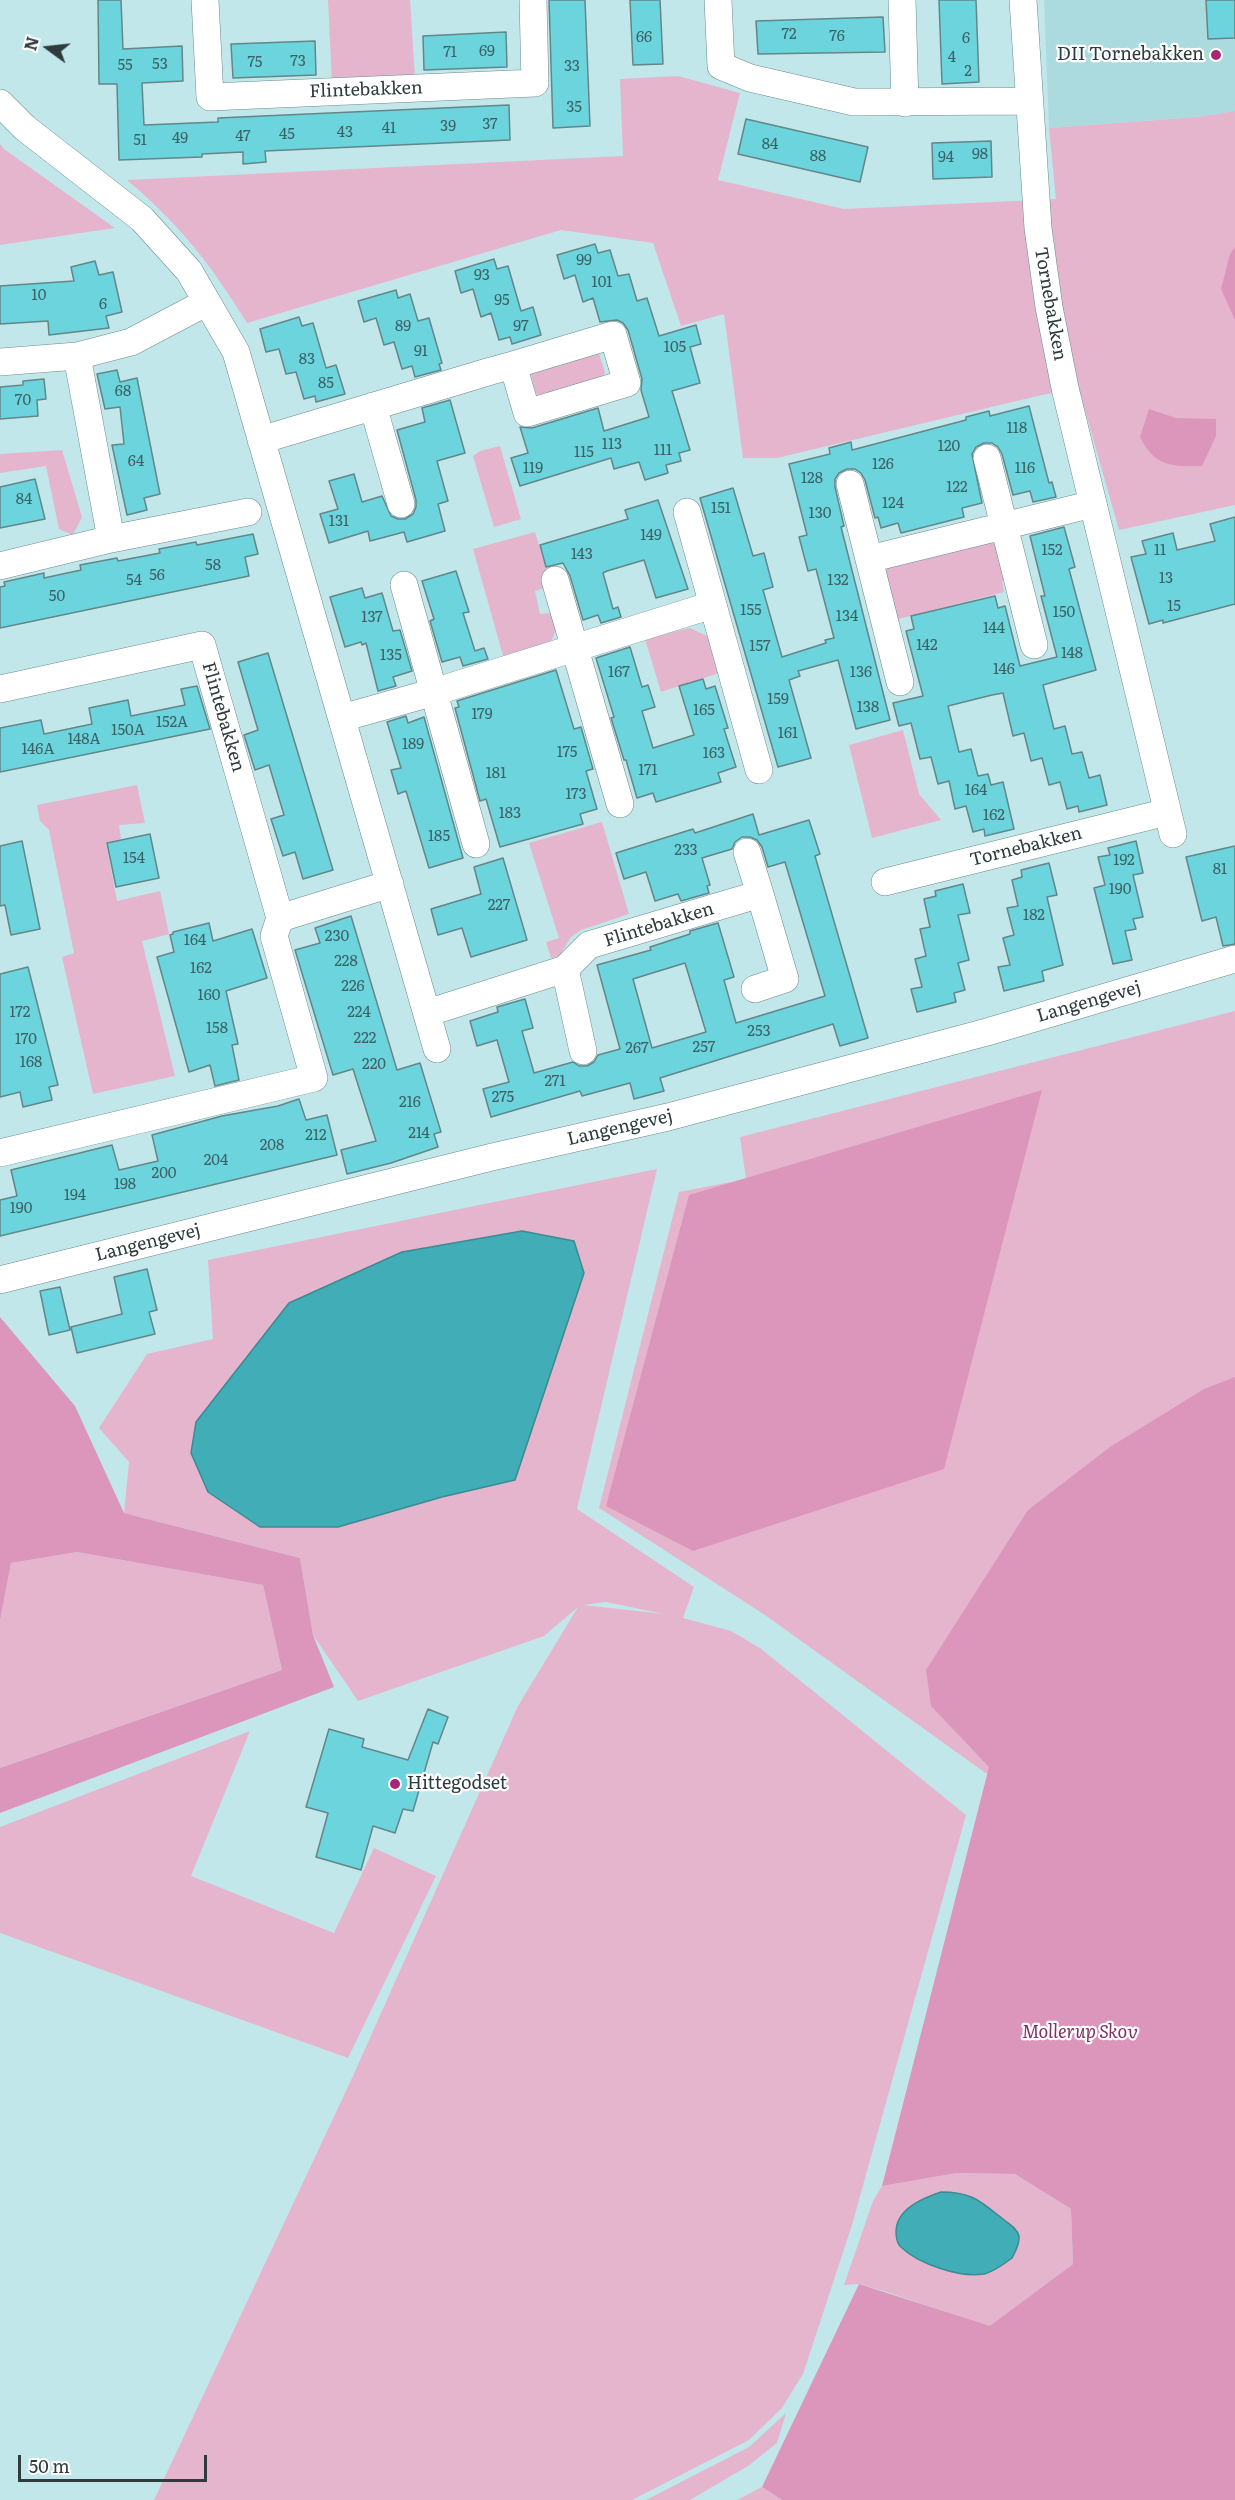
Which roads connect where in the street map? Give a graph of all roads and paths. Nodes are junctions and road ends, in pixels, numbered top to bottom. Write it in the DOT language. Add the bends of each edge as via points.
graph roads {
  1 [pos="205,0"];
  2 [pos="532,0"];
  3 [pos="718,0"];
  4 [pos="902,0"];
  5 [pos="1023,0"];
  6 [pos="1028,101"];
  7 [pos="0,103"];
  8 [pos="905,103"];
  9 [pos="207,302"];
  10 [pos="77,356"];
  11 [pos="0,362"];
  12 [pos="513,365"];
  13 [pos="373,406"];
  14 [pos="261,440"];
  15 [pos="987,458"];
  16 [pos="850,484"];
  17 [pos="401,504"];
  18 [pos="1093,504"];
  19 [pos="687,512"];
  20 [pos="248,513"];
  21 [pos="1004,525"];
  22 [pos="111,539"];
  23 [pos="869,559"];
  24 [pos="0,566"];
  25 [pos="555,580"];
  26 [pos="404,585"];
  27 [pos="712,605"];
  28 [pos="1034,645"];
  29 [pos="575,648"];
  30 [pos="900,682"];
  31 [pos="0,689"];
  32 [pos="434,692"];
  33 [pos="342,718"];
  34 [pos="759,770"];
  35 [pos="620,804"];
  36 [pos="476,844"];
  37 [pos="747,852"];
  38 [pos="885,882"];
  39 [pos="390,884"];
  40 [pos="760,894"];
  41 [pos="280,918"];
  42 [pos="1235,959"];
  43 [pos="565,969"];
  44 [pos="755,989"];
  45 [pos="427,1013"];
  46 [pos="436,1049"];
  47 [pos="583,1051"];
  48 [pos="0,1153"];
  49 [pos="0,1280"];
  1 -- 2 [label="street, Flintebakken" via="210,97 536,83"];
  3 -- 8 [label="street" via="721,66 750,78 854,102"];
  4 -- 8 [label="street"];
  5 -- 6 [label="street, Tornebakken"];
  6 -- 8 [label="street"];
  6 -- 18 [label="street, Tornebakken" via="1049,308"];
  7 -- 9 [label="street" via="25,128 142,219 189,271"];
  9 -- 10 [label="street" via="131,342"];
  9 -- 14 [label="street" via="236,352"];
  10 -- 11 [label="street"];
  10 -- 22 [label="street"];
  12 -- 13 [label="street"];
  13 -- 14 [label="street"];
  13 -- 17 [label="street"];
  14 -- 33 [label="street"];
  15 -- 21 [label="street"];
  16 -- 23 [label="street"];
  18 -- 21 [label="street"];
  18 -- 38 [label="street, Tornebakken" via="1170,823"];
  19 -- 27 [label="street"];
  20 -- 22 [label="street"];
  21 -- 23 [label="street"];
  21 -- 28 [label="street"];
  22 -- 24 [label="street"];
  23 -- 30 [label="street"];
  25 -- 29 [label="street"];
  26 -- 32 [label="street"];
  27 -- 29 [label="street"];
  27 -- 34 [label="street"];
  29 -- 32 [label="street"];
  29 -- 35 [label="street"];
  31 -- 41 [label="street, Flintebakken" via="202,645"];
  32 -- 33 [label="street"];
  32 -- 36 [label="street"];
  33 -- 39 [label="street"];
  37 -- 40 [label="street"];
  39 -- 41 [label="street"];
  39 -- 45 [label="street"];
  40 -- 43 [label="street, Flintebakken" via="590,945"];
  40 -- 44 [label="street" via="786,979"];
  41 -- 48 [label="street, Flintebakken" via="274,936 314,1078"];
  42 -- 49 [label="street, Langengevej" via="987,1032 668,1118 492,1157"];
  43 -- 45 [label="street, Flintebakken"];
  43 -- 47 [label="street"];
  45 -- 46 [label="street"];
}
